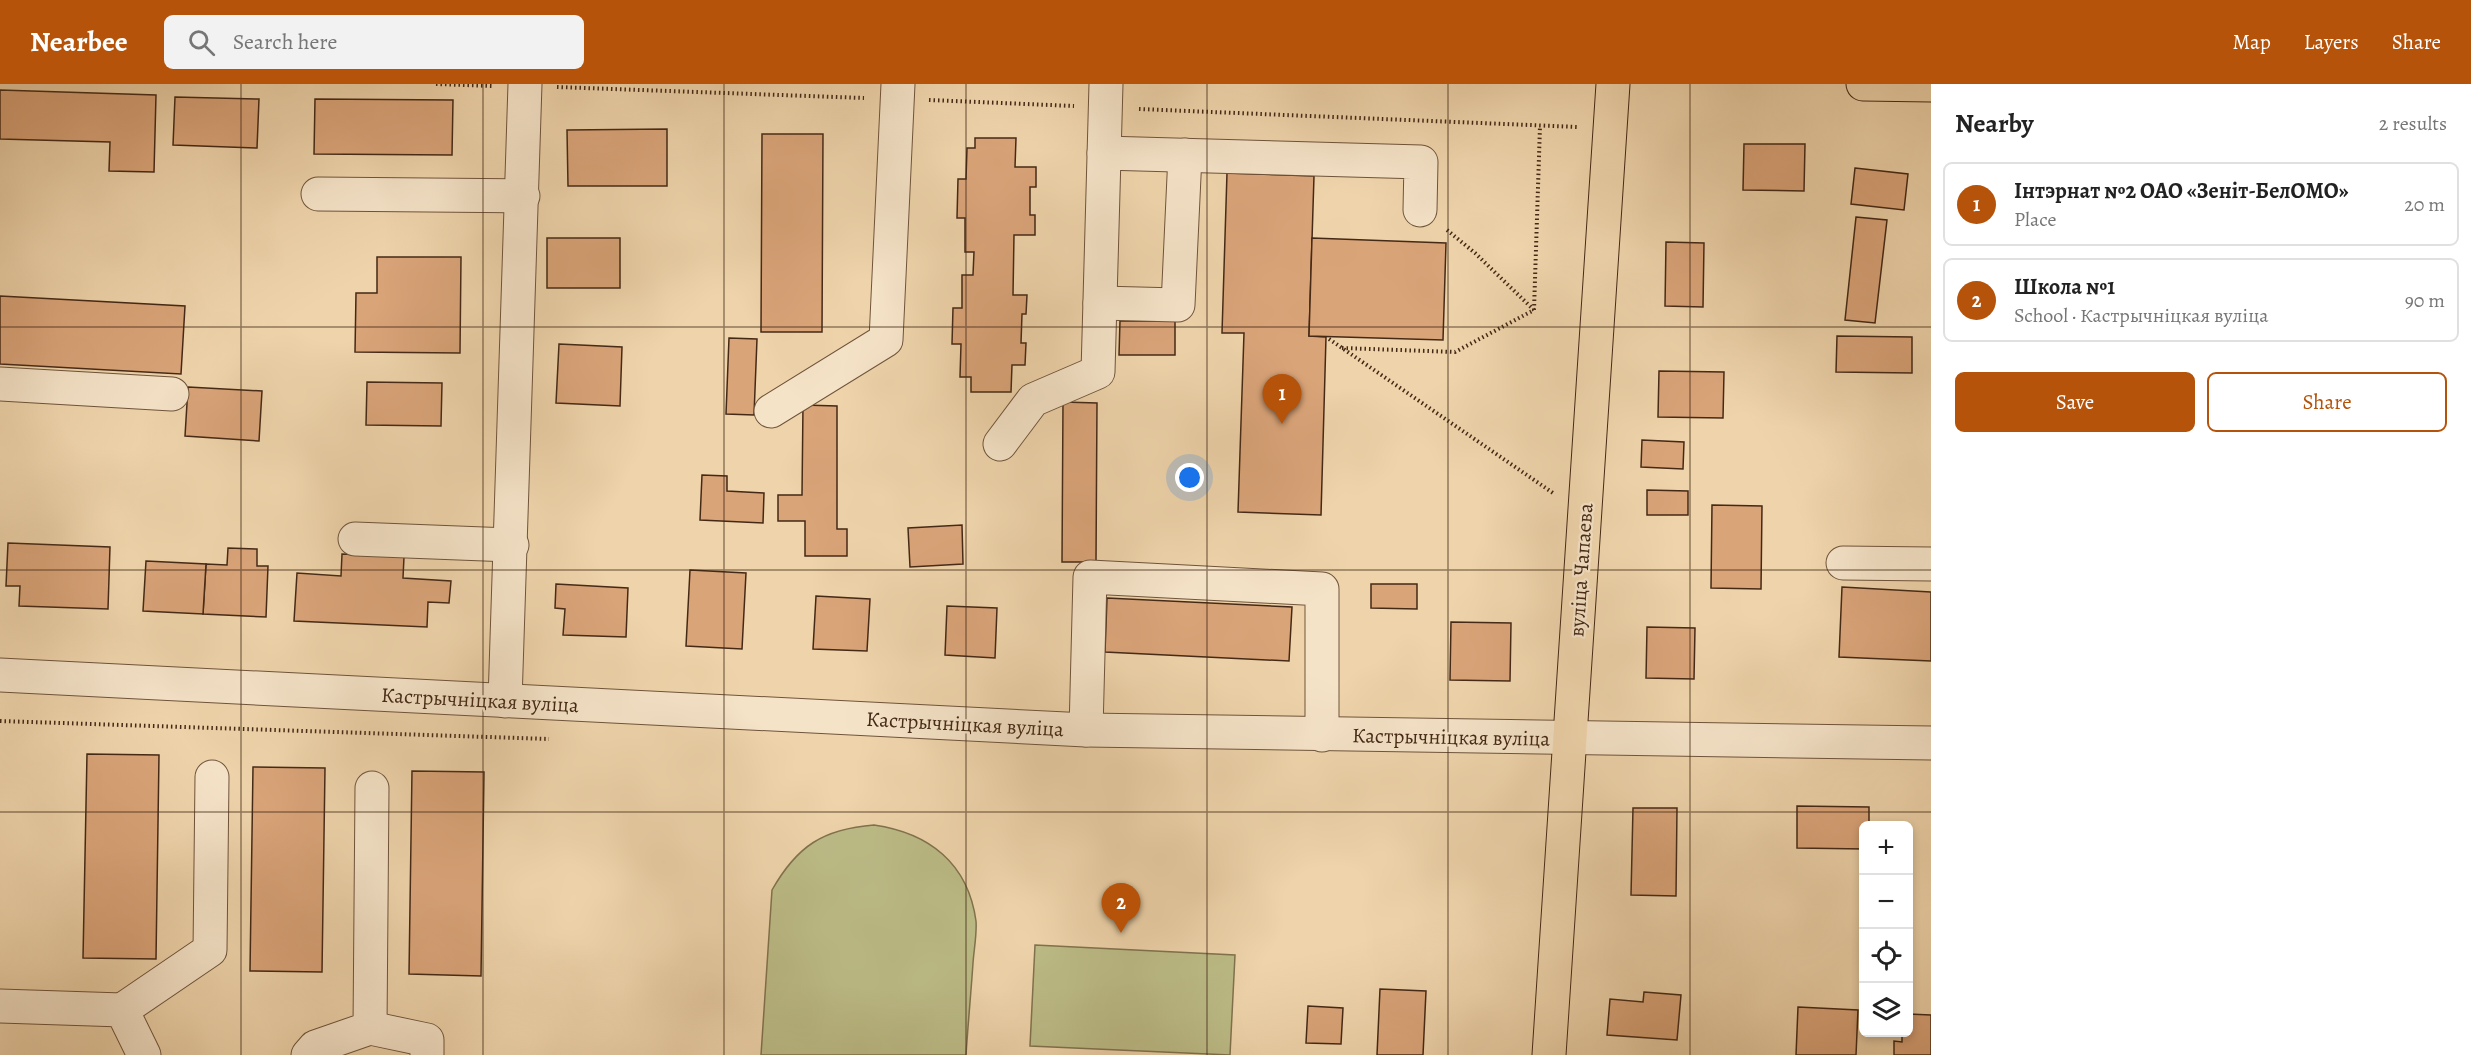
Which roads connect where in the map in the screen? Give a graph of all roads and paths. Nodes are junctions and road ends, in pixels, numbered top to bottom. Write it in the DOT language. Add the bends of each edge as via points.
graph roads {
  1 [pos="436,84"];
  2 [pos="1614,84"];
  3 [pos="1863,84"];
  4 [pos="473,85"];
  5 [pos="539,85"];
  6 [pos="1931,86"];
  7 [pos="898,92"];
  8 [pos="1096,99"];
  9 [pos="1104,153"];
  10 [pos="1185,155"];
  11 [pos="318,194"];
  12 [pos="523,196"];
  13 [pos="1420,210"];
  14 [pos="1100,303"];
  15 [pos="1534,310"];
  16 [pos="1329,339"];
  17 [pos="1340,348"];
  18 [pos="0,384"];
  19 [pos="172,394"];
  20 [pos="771,411"];
  21 [pos="1000,444"];
  22 [pos="1560,498"];
  23 [pos="355,539"];
  24 [pos="512,545"];
  25 [pos="1843,563"];
  26 [pos="1931,564"];
  27 [pos="0,675"];
  28 [pos="505,701"];
  29 [pos="1086,730"];
  30 [pos="1322,735"];
  31 [pos="1570,738"];
  32 [pos="1931,743"];
  33 [pos="212,777"];
  34 [pos="372,788"];
  35 [pos="0,1006"];
  36 [pos="122,1010"];
  37 [pos="370,1028"];
  38 [pos="144,1055"];
  39 [pos="309,1055"];
  40 [pos="427,1055"];
  41 [pos="1549,1055"];
  1 -- 4 [label="path"];
  2 -- 31 [label="main road, вуліца Чапаева"];
  3 -- 6 [label="main road"];
  5 -- 7 [label="path"];
  5 -- 12 [label="street"];
  7 -- 8 [label="path"];
  7 -- 20 [label="street" via="886,340"];
  8 -- 9 [label="street"];
  8 -- 15 [label="path" via="1540,126"];
  9 -- 10 [label="street"];
  9 -- 14 [label="street"];
  10 -- 13 [label="street" via="1421,162"];
  10 -- 14 [label="street" via="1178,305"];
  11 -- 12 [label="street"];
  12 -- 24 [label="street"];
  13 -- 15 [label="path" via="1475,253"];
  14 -- 21 [label="street" via="1098,372 1033,400"];
  15 -- 17 [label="path" via="1455,352"];
  16 -- 17 [label="path"];
  17 -- 22 [label="path"];
  18 -- 19 [label="street"];
  23 -- 24 [label="street"];
  24 -- 28 [label="street"];
  25 -- 26 [label="street"];
  27 -- 28 [label="street, Кастрычніцкая вуліца"];
  28 -- 29 [label="street, Кастрычніцкая вуліца"];
  29 -- 30 [label="street, Кастрычніцкая вуліца"];
  29 -- 30 [label="street" via="1090,577 1322,590"];
  30 -- 31 [label="street, Кастрычніцкая вуліца"];
  31 -- 32 [label="street, Кастрычніцкая вуліца"];
  31 -- 41 [label="main road, вуліца Чапаева"];
  33 -- 36 [label="street" via="210,950"];
  34 -- 37 [label="street"];
  35 -- 36 [label="street"];
  36 -- 38 [label="street"];
  37 -- 39 [label="street" via="315,1047"];
  37 -- 40 [label="street" via="427,1040"];
}
